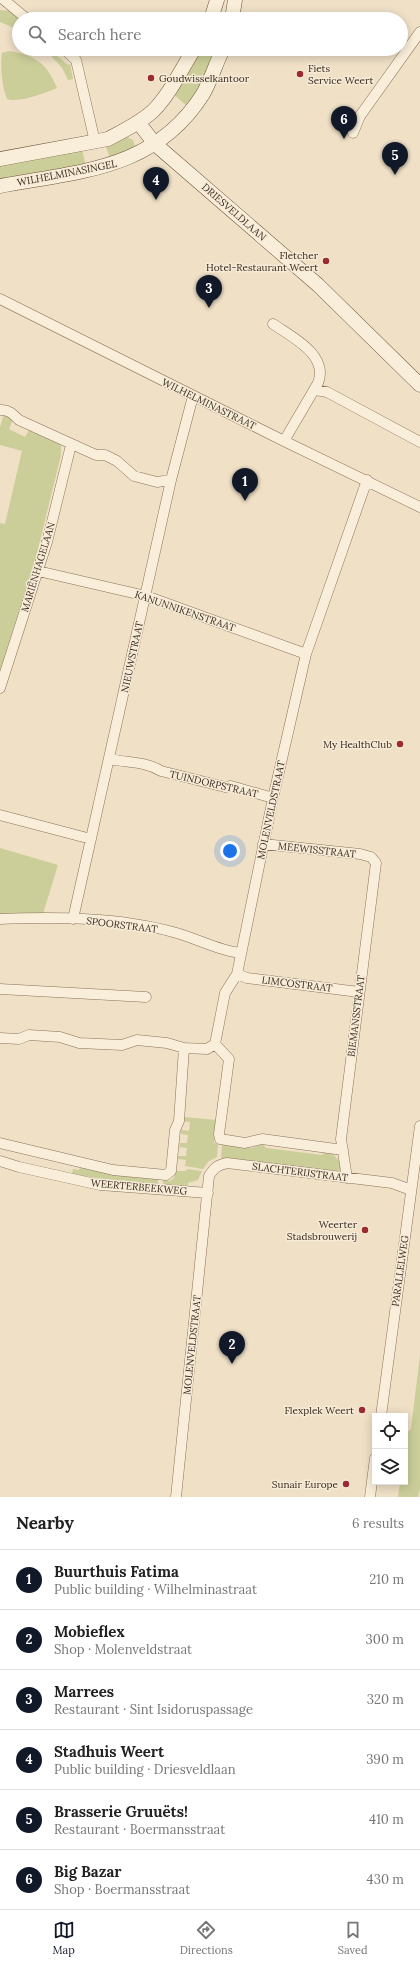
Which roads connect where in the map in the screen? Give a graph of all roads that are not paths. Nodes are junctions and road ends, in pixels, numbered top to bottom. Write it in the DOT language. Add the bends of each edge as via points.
graph roads {
  1 [pos="4,0"];
  2 [pos="217,0"];
  3 [pos="235,0"];
  4 [pos="19,12"];
  5 [pos="213,12"];
  6 [pos="233,12"];
  7 [pos="420,32"];
  8 [pos="408,49"];
  9 [pos="72,56"];
  10 [pos="190,56"];
  11 [pos="220,56"];
  12 [pos="403,56"];
  13 [pos="138,122"];
  14 [pos="353,133"];
  15 [pos="95,142"];
  16 [pos="155,144"];
  17 [pos="0,159"];
  18 [pos="0,186"];
  19 [pos="0,299"];
  20 [pos="273,324"];
  21 [pos="401,366"];
  22 [pos="420,375"];
  23 [pos="420,385"];
  24 [pos="315,390"];
  25 [pos="193,396"];
  26 [pos="0,410"];
  27 [pos="284,441"];
  28 [pos="420,442"];
  29 [pos="71,445"];
  30 [pos="171,480"];
  31 [pos="367,480"];
  32 [pos="420,507"];
  33 [pos="38,571"];
  34 [pos="146,596"];
  35 [pos="306,654"];
  36 [pos="0,688"];
  37 [pos="110,759"];
  38 [pos="273,798"];
  39 [pos="0,815"];
  40 [pos="90,840"];
  41 [pos="263,844"];
  42 [pos="371,857"];
  43 [pos="0,919"];
  44 [pos="73,919"];
  45 [pos="240,954"];
  46 [pos="236,974"];
  47 [pos="0,989"];
  48 [pos="359,992"];
  49 [pos="146,997"];
  50 [pos="0,1038"];
  51 [pos="215,1044"];
  52 [pos="184,1048"];
  53 [pos="420,1126"];
  54 [pos="0,1143"];
  55 [pos="343,1150"];
  56 [pos="0,1161"];
  57 [pos="347,1178"];
  58 [pos="412,1190"];
  59 [pos="208,1193"];
  60 [pos="381,1413"];
  61 [pos="372,1481"];
  62 [pos="176,1497"];
  63 [pos="370,1497"];
  1 -- 4 [label="street"];
  2 -- 5 [label="street"];
  3 -- 6 [label="street"];
  7 -- 8 [label="street"];
  9 -- 15 [label="street" via="76,60"];
  10 -- 13 [label="street" via="152,111"];
  11 -- 16 [label="street, WILHELMINASINGEL" via="204,93 185,118"];
  12 -- 14 [label="street" via="360,116"];
  13 -- 15 [label="street" via="108,139"];
  13 -- 16 [label="street, DRIESVELDLAAN"];
  15 -- 17 [label="street"];
  16 -- 18 [label="street, WILHELMINASINGEL" via="104,167"];
  16 -- 21 [label="street, DRIESVELDLAAN" via="276,247"];
  19 -- 25 [label="street, WILHELMINASTRAAT"];
  20 -- 24 [label="street" via="316,357 320,367 320,378"];
  21 -- 22 [label="street, DRIESVELDLAAN"];
  21 -- 23 [label="street, DRIESVELDLAAN"];
  24 -- 27 [label="street"];
  24 -- 28 [label="street" via="327,392"];
  25 -- 27 [label="street, WILHELMINASTRAAT"];
  25 -- 30 [label="street, NIEUWSTRAAT"];
  26 -- 29 [label="street" via="5,410 19,420"];
  27 -- 31 [label="street, WILHELMINASTRAAT"];
  29 -- 30 [label="street" via="96,455 105,455 117,461 134,476 157,482"];
  29 -- 33 [label="street, MARIËNHAGELAAN"];
  30 -- 34 [label="street, NIEUWSTRAAT"];
  31 -- 32 [label="street, WILHELMINASTRAAT"];
  31 -- 35 [label="street, MOLENVELDSTRAAT"];
  33 -- 34 [label="street, KANUNNIKENSTRAAT"];
  33 -- 36 [label="street, MARIËNHAGELAAN"];
  34 -- 35 [label="street, KANUNNIKENSTRAAT"];
  34 -- 37 [label="street, NIEUWSTRAAT"];
  35 -- 38 [label="street, MOLENVELDSTRAAT"];
  37 -- 38 [label="street, TUINDORPSTRAAT" via="138,762 161,771"];
  37 -- 40 [label="street, NIEUWSTRAAT"];
  38 -- 41 [label="street, MOLENVELDSTRAAT"];
  39 -- 40 [label="street"];
  40 -- 44 [label="street, NIEUWSTRAAT"];
  41 -- 42 [label="street, MEEWISSTRAAT"];
  41 -- 45 [label="street, MOLENVELDSTRAAT"];
  42 -- 48 [label="street, BIEMANSSTRAAT" via="376,863"];
  43 -- 44 [label="street, SPOORSTRAAT"];
  44 -- 45 [label="street, SPOORSTRAAT" via="146,926"];
  45 -- 46 [label="street, MOLENVELDSTRAAT"];
  46 -- 48 [label="street, LIMCOSTRAAT" via="247,978"];
  46 -- 51 [label="street, MOLENVELDSTRAAT" via="225,993"];
  47 -- 49 [label="street"];
  48 -- 55 [label="street, BIEMANSSTRAAT" via="341,1138"];
  50 -- 52 [label="street" via="19,1039 29,1035 60,1037 79,1043 122,1045 137,1040 167,1043"];
  51 -- 52 [label="street" via="207,1049"];
  51 -- 55 [label="street" via="229,1059 220,1140 245,1143 262,1139"];
  52 -- 54 [label="street" via="179,1121 175,1130 171,1171 166,1175 113,1170"];
  53 -- 58 [label="street, PARALLELWEG"];
  55 -- 57 [label="street, BIEMANSSTRAAT"];
  56 -- 59 [label="street, WEERTERBEEKWEG" via="100,1185"];
  57 -- 58 [label="street, SLACHTERIJSTRAAT" via="392,1183"];
  57 -- 59 [label="street, SLACHTERIJSTRAAT" via="227,1163 218,1165 209,1176"];
  58 -- 60 [label="street, PARALLELWEG"];
  59 -- 62 [label="street, MOLENVELDSTRAAT"];
  61 -- 63 [label="street"];
}
